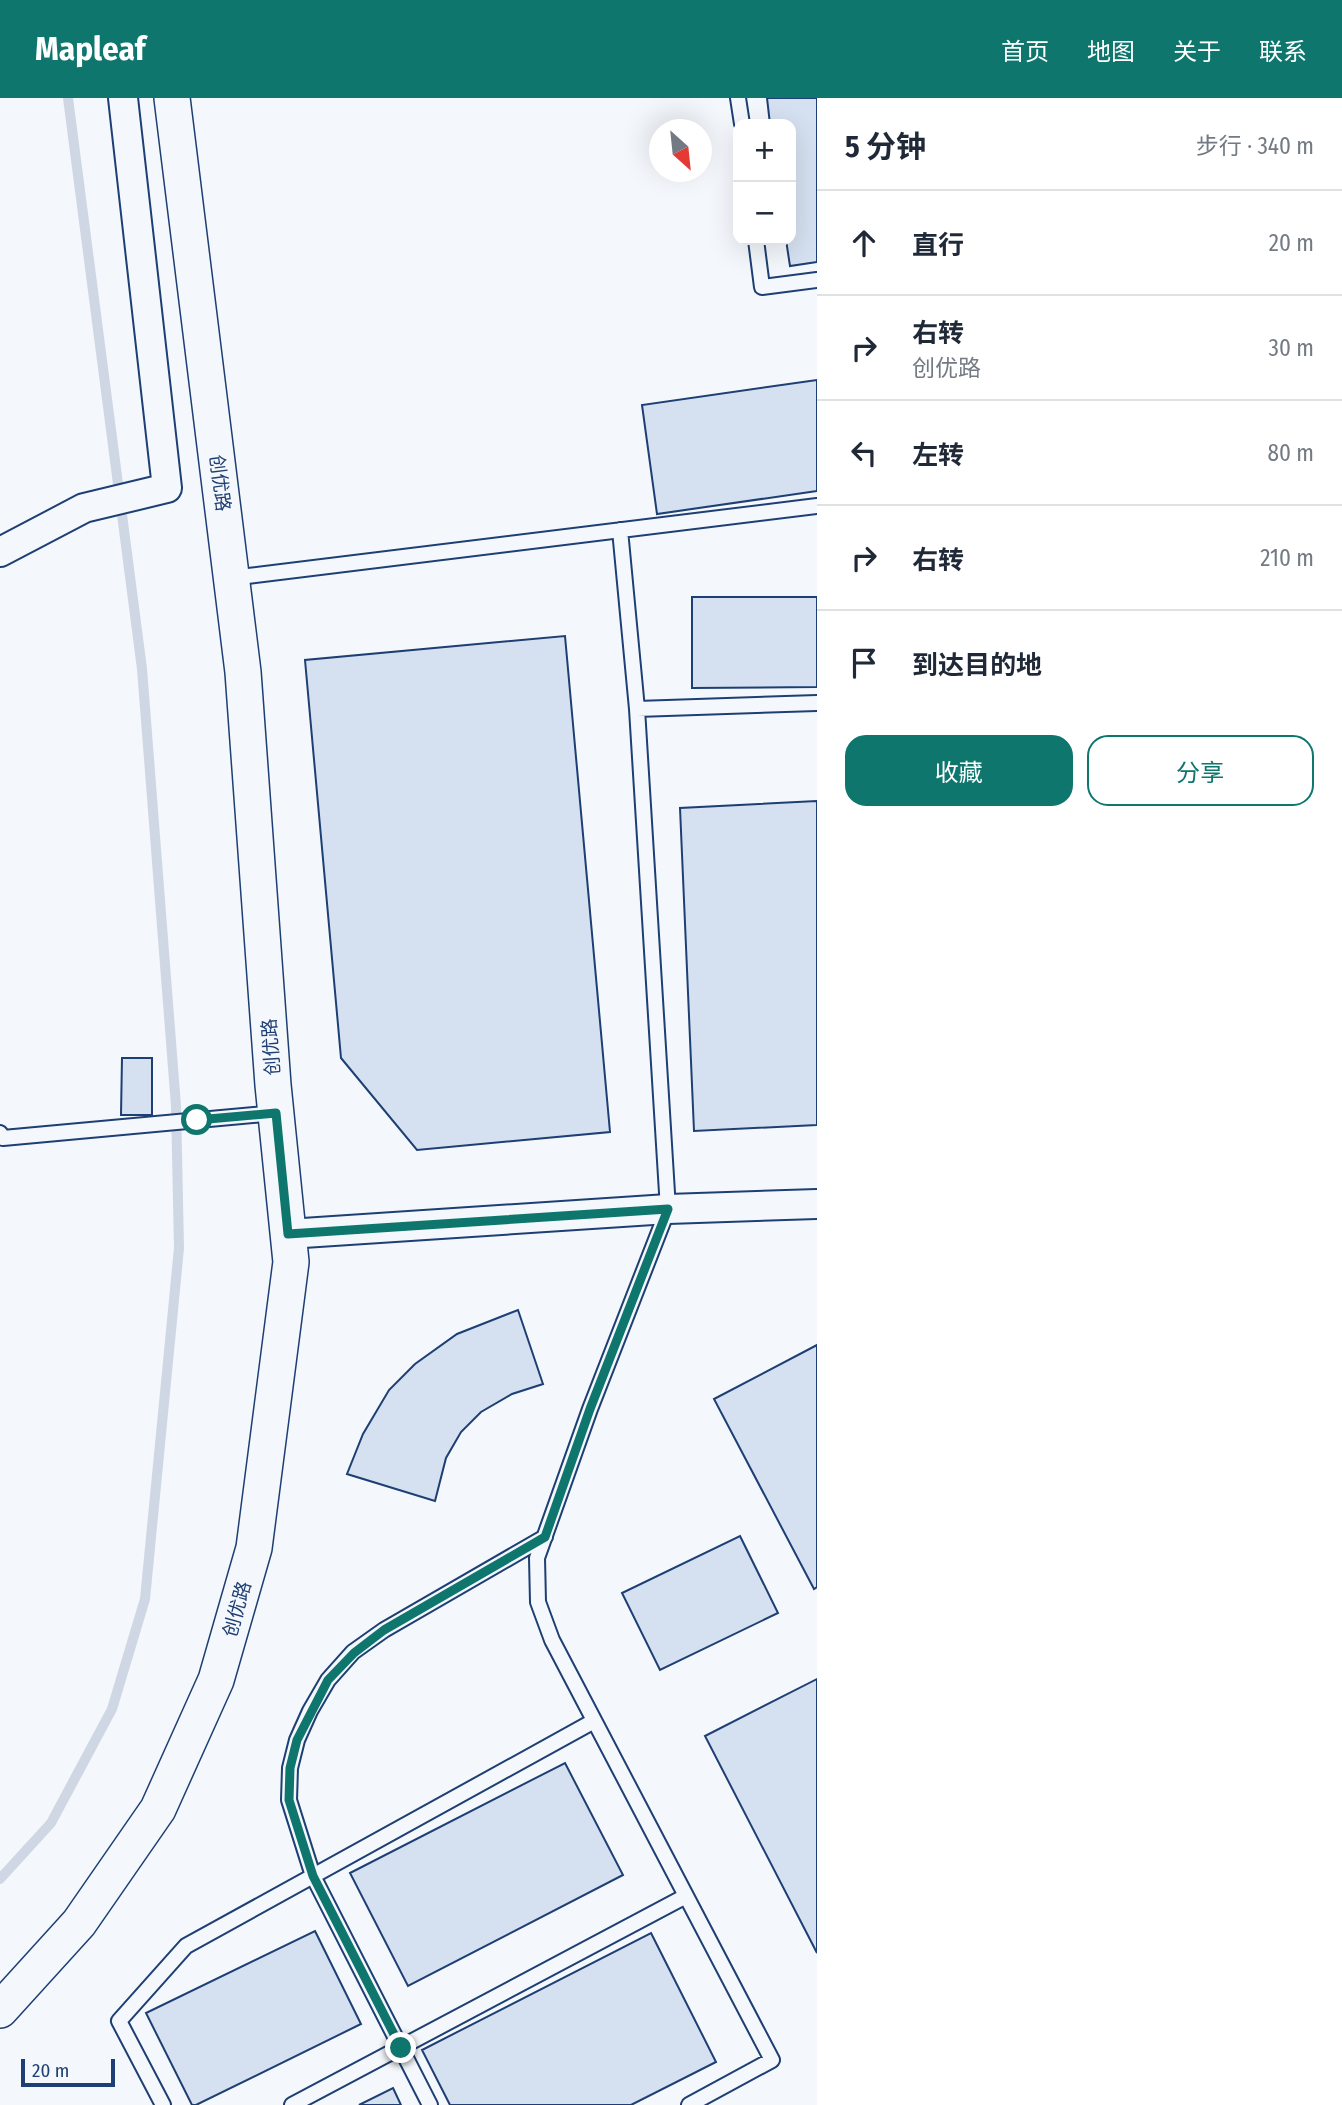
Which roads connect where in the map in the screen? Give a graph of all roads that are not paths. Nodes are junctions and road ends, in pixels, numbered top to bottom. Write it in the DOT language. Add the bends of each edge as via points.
graph roads {
  1 [pos="123,98"];
  2 [pos="172,98"];
  3 [pos="738,98"];
  4 [pos="740,119"];
  5 [pos="757,245"];
  6 [pos="817,280"];
  7 [pos="817,506"];
  8 [pos="620,530"];
  9 [pos="0,552"];
  10 [pos="232,578"];
  11 [pos="817,703"];
  12 [pos="637,709"];
  13 [pos="276,1113"];
  14 [pos="0,1133"];
  15 [pos="817,1204"];
  16 [pos="668,1209"];
  17 [pos="288,1234"];
  18 [pos="545,1537"];
  19 [pos="594,1721"];
  20 [pos="313,1876"];
  21 [pos="686,1896"];
  22 [pos="0,2010"];
  23 [pos="401,2048"];
  24 [pos="163,2105"];
  25 [pos="292,2105"];
  26 [pos="430,2105"];
  27 [pos="689,2105"];
  1 -- 9 [label="street" via="167,488 84,508"];
  2 -- 10 [label="street, 创优路"];
  3 -- 4 [label="lane"];
  5 -- 6 [label="lane" via="762,287"];
  7 -- 8 [label="lane"];
  8 -- 10 [label="lane"];
  8 -- 12 [label="lane"];
  10 -- 13 [label="street, 创优路"];
  11 -- 12 [label="lane"];
  12 -- 16 [label="lane"];
  13 -- 14 [label="lane" via="3,1138"];
  13 -- 17 [label="street, 创优路"];
  15 -- 16 [label="street"];
  16 -- 17 [label="street"];
  16 -- 18 [label="lane"];
  17 -- 22 [label="street, 创优路" via="291,1262 254,1548 216,1680 158,1809 79,1923"];
  18 -- 19 [label="lane" via="537,1558 538,1602 552,1640"];
  18 -- 20 [label="lane" via="384,1630 328,1680 297,1740 290,1768 289,1800"];
  19 -- 20 [label="lane"];
  19 -- 21 [label="lane"];
  20 -- 23 [label="lane"];
  20 -- 24 [label="lane" via="186,1946 119,2021"];
  21 -- 23 [label="lane"];
  21 -- 27 [label="lane" via="772,2060"];
  23 -- 25 [label="lane"];
  23 -- 26 [label="lane"];
}
